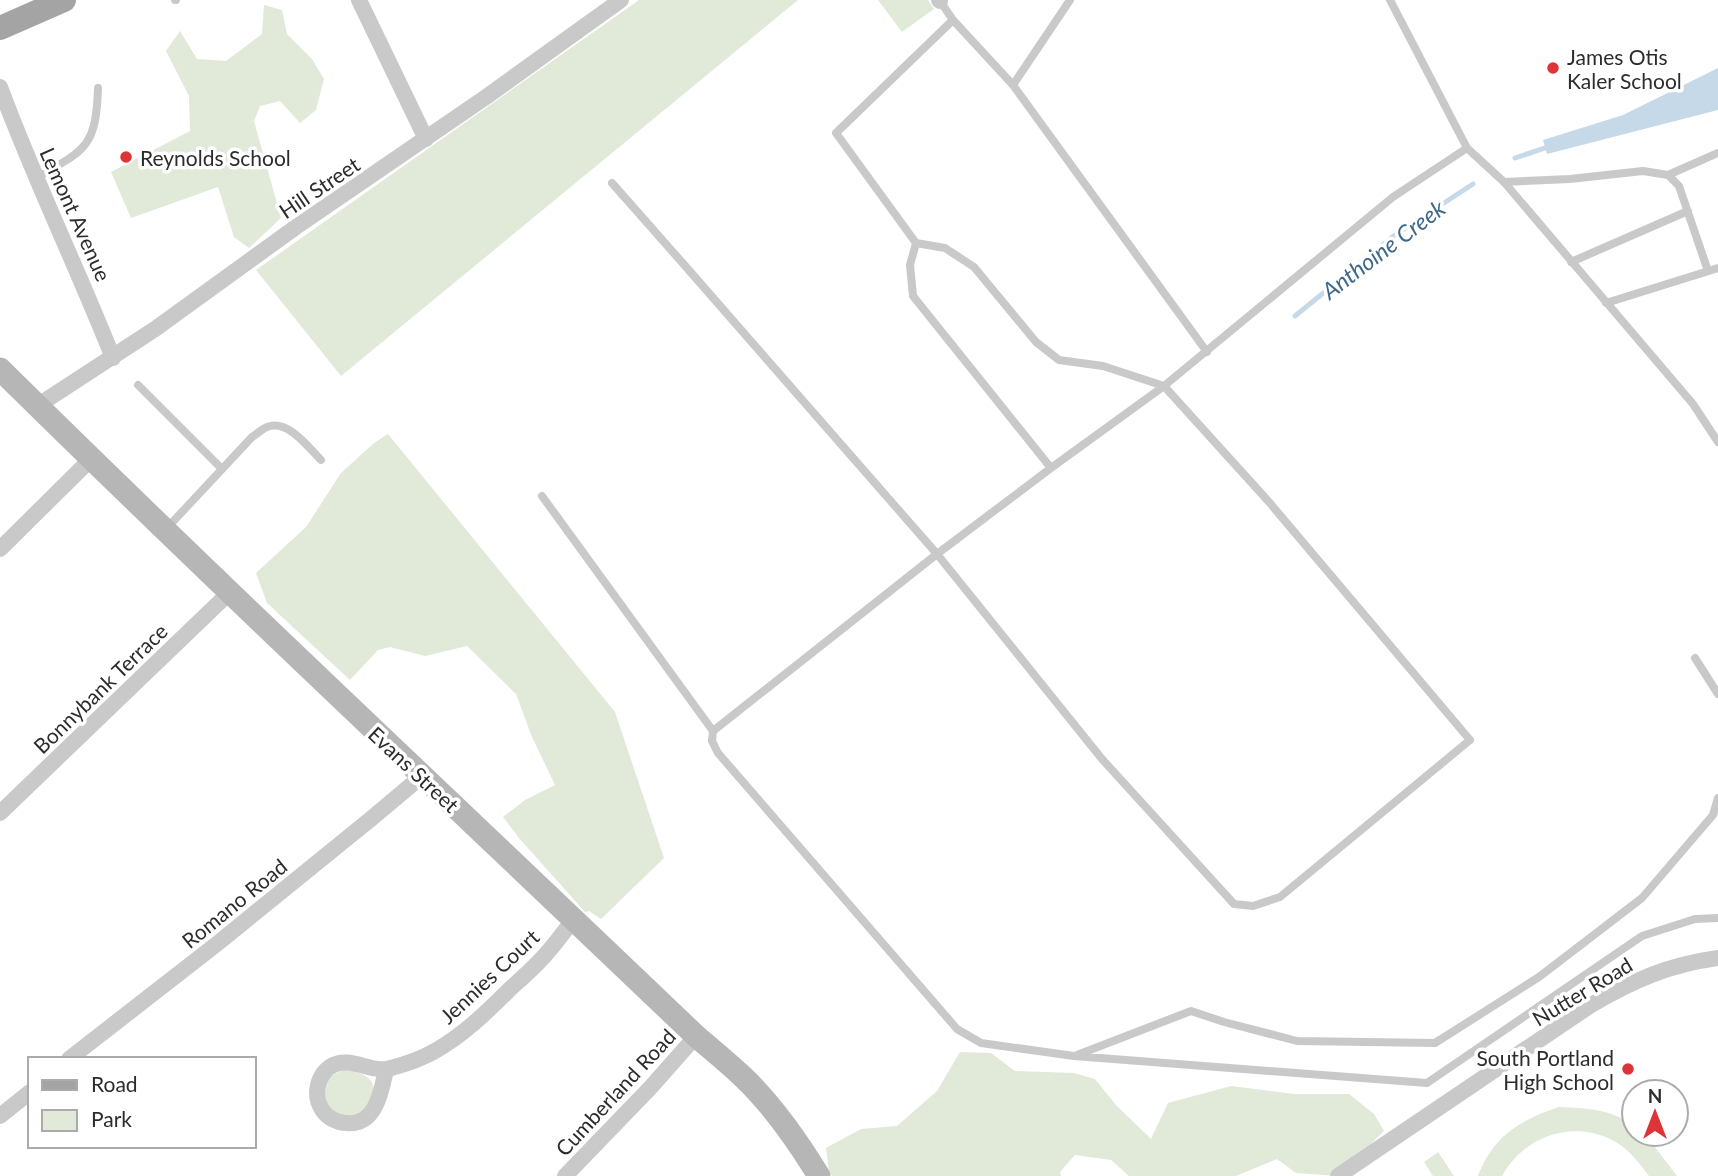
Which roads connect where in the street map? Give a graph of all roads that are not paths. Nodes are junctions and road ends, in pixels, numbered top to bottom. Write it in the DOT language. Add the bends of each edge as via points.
graph roads {
  1 [pos="64,0"];
  2 [pos="359,0"];
  3 [pos="621,0"];
  4 [pos="1070,0"];
  5 [pos="1390,0"];
  6 [pos="940,1"];
  7 [pos="953,20"];
  8 [pos="1,24"];
  9 [pos="1013,85"];
  10 [pos="0,87"];
  11 [pos="98,88"];
  12 [pos="426,139"];
  13 [pos="1467,148"];
  14 [pos="1718,153"];
  15 [pos="1668,175"];
  16 [pos="36,178"];
  17 [pos="1504,182"];
  18 [pos="612,183"];
  19 [pos="1688,211"];
  20 [pos="916,243"];
  21 [pos="1571,262"];
  22 [pos="1718,268"];
  23 [pos="1708,271"];
  24 [pos="1606,303"];
  25 [pos="1207,352"];
  26 [pos="113,358"];
  27 [pos="0,369"];
  28 [pos="138,385"];
  29 [pos="1164,386"];
  30 [pos="37,406"];
  31 [pos="1718,442"];
  32 [pos="92,459"];
  33 [pos="321,460"];
  34 [pos="1051,468"];
  35 [pos="222,469"];
  36 [pos="542,496"];
  37 [pos="165,530"];
  38 [pos="0,549"];
  39 [pos="937,554"];
  40 [pos="229,593"];
  41 [pos="1695,658"];
  42 [pos="1718,694"];
  43 [pos="713,731"];
  44 [pos="422,776"];
  45 [pos="1718,798"];
  46 [pos="0,813"];
  47 [pos="1718,918"];
  48 [pos="574,919"];
  49 [pos="1718,958"];
  50 [pos="696,1036"];
  51 [pos="1074,1056"];
  52 [pos="72,1057"];
  53 [pos="386,1070"];
  54 [pos="28,1094"];
  55 [pos="0,1116"];
  56 [pos="565,1176"];
  57 [pos="818,1176"];
  58 [pos="1338,1176"];
  1 -- 8 [label="main road"];
  2 -- 12 [label="street"];
  3 -- 12 [label="street, Hill Street"];
  4 -- 9 [label="lane"];
  5 -- 13 [label="lane"];
  6 -- 7 [label="lane"];
  7 -- 9 [label="lane"];
  7 -- 20 [label="lane" via="836,133"];
  9 -- 25 [label="lane"];
  10 -- 16 [label="street, Lemont Avenue"];
  11 -- 16 [label="lane" via="93,131 85,146"];
  12 -- 26 [label="street, Hill Street"];
  13 -- 17 [label="lane"];
  13 -- 25 [label="lane" via="1394,197"];
  14 -- 15 [label="lane"];
  15 -- 17 [label="lane" via="1643,171"];
  15 -- 19 [label="lane" via="1679,186"];
  16 -- 26 [label="street, Lemont Avenue"];
  17 -- 21 [label="lane"];
  18 -- 39 [label="lane"];
  19 -- 21 [label="lane"];
  19 -- 23 [label="lane"];
  20 -- 29 [label="lane" via="945,248 974,267 1037,342 1059,360 1103,366"];
  20 -- 34 [label="lane" via="909,265 913,296"];
  21 -- 24 [label="lane"];
  22 -- 23 [label="lane"];
  23 -- 24 [label="lane"];
  24 -- 31 [label="lane" via="1693,404"];
  25 -- 29 [label="lane"];
  26 -- 30 [label="street, Hill Street"];
  27 -- 30 [label="street, Evans Street"];
  28 -- 35 [label="lane"];
  29 -- 34 [label="lane"];
  29 -- 39 [label="lane" via="1269,502 1470,740 1280,897 1253,906 1234,904 1102,759"];
  30 -- 32 [label="street, Evans Street"];
  32 -- 37 [label="street, Evans Street"];
  32 -- 38 [label="street"];
  33 -- 35 [label="lane" via="282,426 268,426"];
  34 -- 39 [label="lane"];
  35 -- 37 [label="lane"];
  36 -- 43 [label="lane"];
  37 -- 40 [label="street, Evans Street"];
  39 -- 43 [label="lane"];
  40 -- 44 [label="street, Evans Street"];
  40 -- 46 [label="street, Bonnybank Terrace"];
  41 -- 42 [label="lane"];
  43 -- 51 [label="lane" via="718,753 957,1029 981,1043"];
  44 -- 48 [label="street, Evans Street"];
  44 -- 52 [label="street, Romano Road"];
  45 -- 51 [label="lane" via="1713,815 1642,898 1539,976 1435,1043 1297,1041 1191,1011"];
  47 -- 51 [label="lane" via="1695,919 1642,936 1427,1083"];
  48 -- 50 [label="street, Evans Street"];
  48 -- 53 [label="street, Jennies Court" via="548,952 462,1034 428,1055"];
  49 -- 58 [label="street, Nutter Road" via="1648,975 1591,1005"];
  50 -- 56 [label="street, Cumberland Road"];
  50 -- 57 [label="street, Evans Street" via="743,1077"];
  53 -- 53 [label="street" via="349,1062 334,1065 321,1075 316,1094 323,1111 335,1121 363,1121 375,1110"];
  54 -- 55 [label="street"];
}
